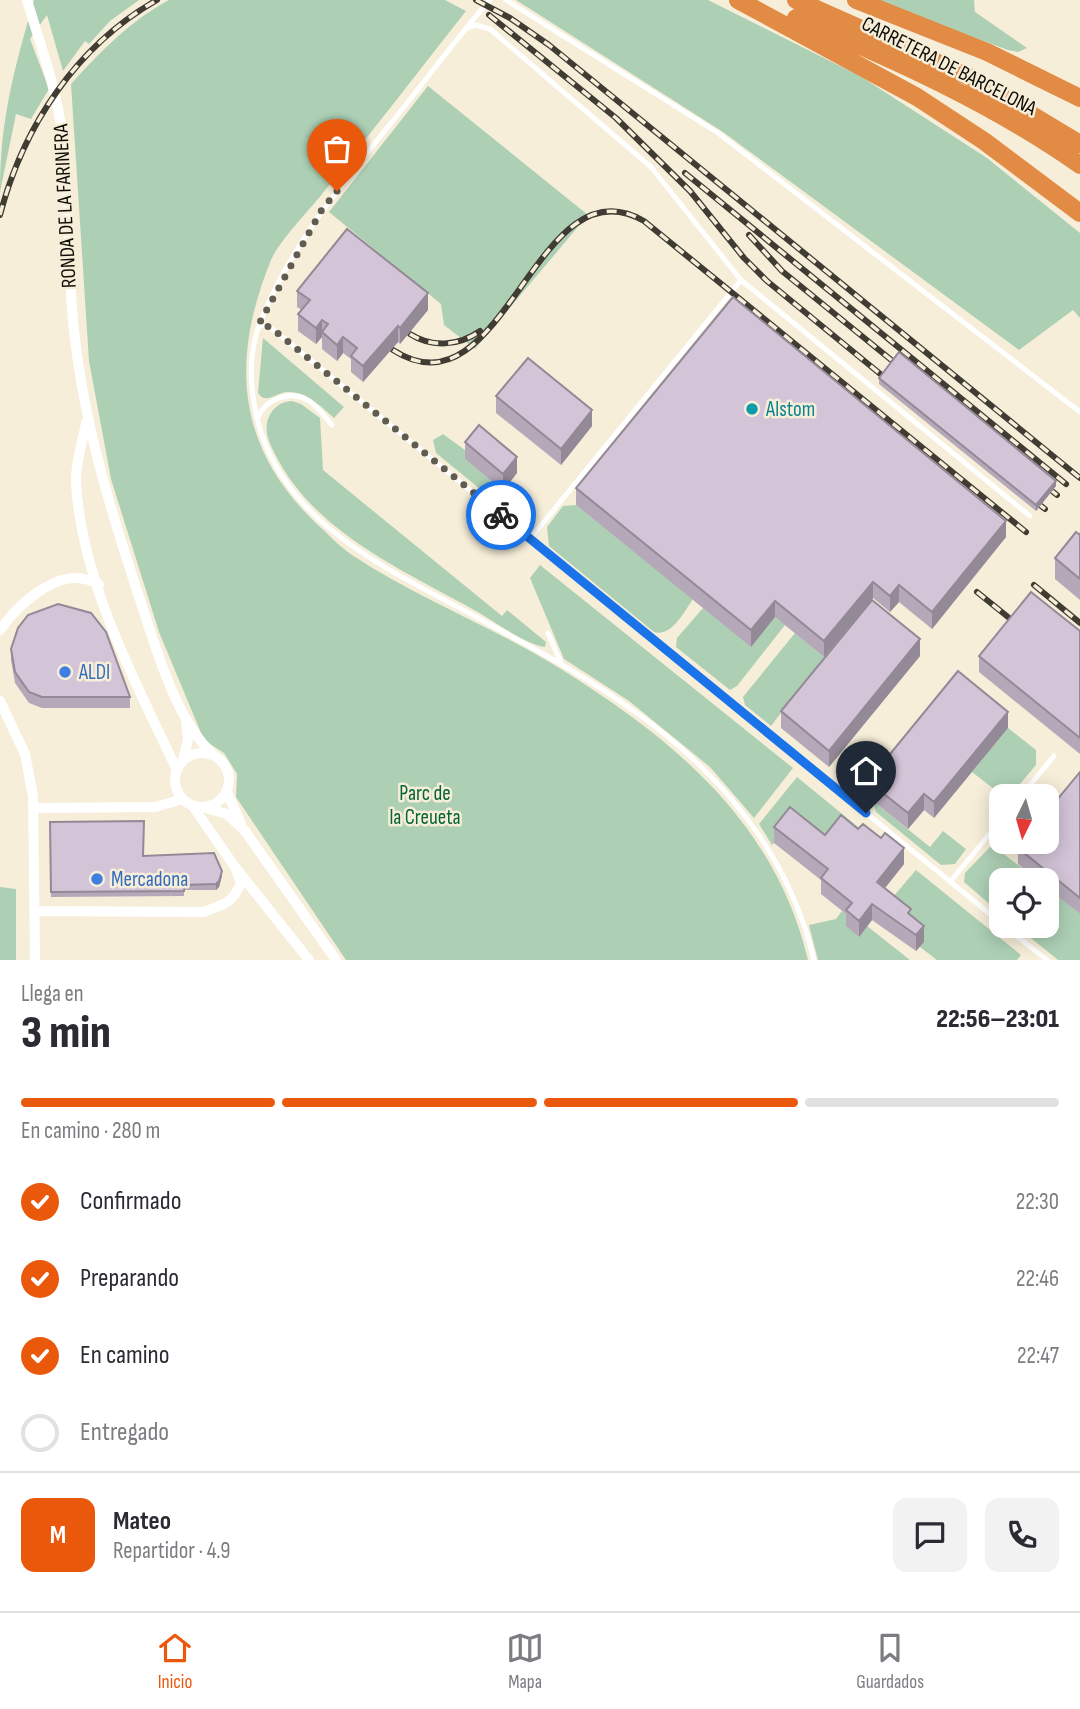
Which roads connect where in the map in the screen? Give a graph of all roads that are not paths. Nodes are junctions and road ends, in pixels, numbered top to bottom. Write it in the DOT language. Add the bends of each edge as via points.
graph roads {
  1 [pos="27,0"];
  2 [pos="490,0"];
  3 [pos="506,0"];
  4 [pos="738,0"];
  5 [pos="754,0"];
  6 [pos="796,0"];
  7 [pos="856,0"];
  8 [pos="466,30"];
  9 [pos="1080,98"];
  10 [pos="1080,144"];
  11 [pos="1080,165"];
  12 [pos="1080,213"];
  13 [pos="741,280"];
  14 [pos="259,324"];
  15 [pos="1080,412"];
  16 [pos="87,416"];
  17 [pos="258,422"];
  18 [pos="332,425"];
  19 [pos="1030,516"];
  20 [pos="530,539"];
  21 [pos="99,585"];
  22 [pos="0,630"];
  23 [pos="548,633"];
  24 [pos="561,663"];
  25 [pos="0,701"];
  26 [pos="185,716"];
  27 [pos="215,756"];
  28 [pos="1054,756"];
  29 [pos="183,760"];
  30 [pos="177,770"];
  31 [pos="1031,784"];
  32 [pos="227,792"];
  33 [pos="192,804"];
  34 [pos="34,808"];
  35 [pos="245,831"];
  36 [pos="989,835"];
  37 [pos="235,867"];
  38 [pos="950,882"];
  39 [pos="34,912"];
  40 [pos="989,913"];
  41 [pos="1020,938"];
  42 [pos="35,960"];
  43 [pos="309,960"];
  44 [pos="336,960"];
  45 [pos="814,960"];
  46 [pos="1046,960"];
  1 -- 16 [label="street, RONDA DE LA FARINERA" via="42,42 62,132 70,294"];
  2 -- 8 [label="lane"];
  3 -- 15 [label="lane" via="718,133"];
  4 -- 12 [label="highway" via="917,97"];
  5 -- 11 [label="highway, CARRETERA DE BARCELONA" via="954,89"];
  6 -- 10 [label="highway, CARRETERA DE BARCELONA" via="967,76"];
  7 -- 9 [label="highway" via="987,51"];
  8 -- 13 [label="lane" via="476,25 490,29 632,148 667,184"];
  8 -- 14 [label="lane" via="321,211"];
  13 -- 19 [label="lane"];
  13 -- 20 [label="lane"];
  14 -- 17 [label="lane" via="252,385"];
  14 -- 20 [label="lane" via="270,327"];
  16 -- 21 [label="street, RONDA DE LA FARINERA" via="75,479 86,547"];
  16 -- 26 [label="street, RONDA DE LA FARINERA" via="111,511 148,625"];
  17 -- 18 [label="lane" via="268,404 288,396 308,401"];
  17 -- 24 [label="lane" via="265,446 287,485 340,539 381,567"];
  20 -- 38 [label="lane"];
  21 -- 22 [label="street" via="68,578 55,583 13,612"];
  21 -- 30 [label="street, RONDA DE LA FARINERA" via="123,656"];
  23 -- 24 [label="lane"];
  24 -- 45 [label="lane" via="627,705 690,755 734,800 777,862 802,918"];
  25 -- 34 [label="street" via="25,754"];
  26 -- 27 [label="street, RONDA DE LA FARINERA"];
  26 -- 29 [label="street, RONDA DE LA FARINERA" via="188,740"];
  27 -- 29 [label="street" via="204,752"];
  27 -- 32 [label="street" via="228,772"];
  28 -- 31 [label="lane"];
  29 -- 30 [label="street"];
  30 -- 33 [label="street" via="175,781"];
  32 -- 33 [label="street" via="220,800"];
  32 -- 35 [label="street"];
  33 -- 34 [label="street"];
  33 -- 35 [label="street" via="227,814"];
  33 -- 37 [label="street"];
  34 -- 39 [label="street"];
  35 -- 44 [label="street"];
  36 -- 38 [label="lane"];
  37 -- 39 [label="street" via="241,883 230,903 203,912"];
  37 -- 43 [label="street"];
  38 -- 40 [label="lane"];
  39 -- 42 [label="street"];
  41 -- 46 [label="lane"];
}
